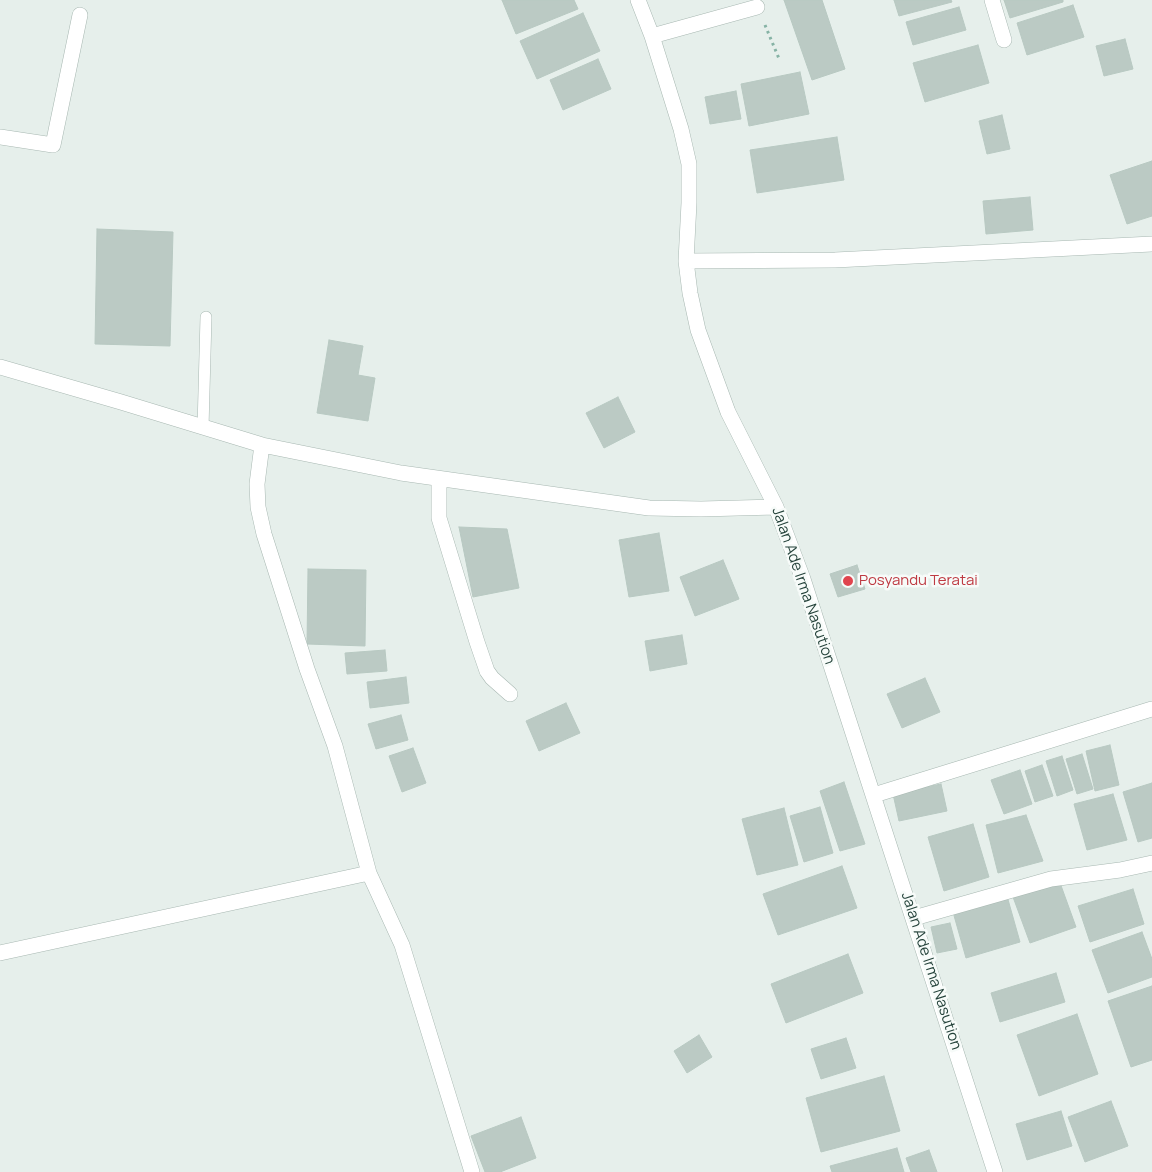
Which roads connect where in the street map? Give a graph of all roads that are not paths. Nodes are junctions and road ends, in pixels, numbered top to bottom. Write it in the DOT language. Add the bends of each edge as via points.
graph roads {
  1 [pos="638,0"];
  2 [pos="992,0"];
  3 [pos="757,7"];
  4 [pos="80,15"];
  5 [pos="652,36"];
  6 [pos="1004,40"];
  7 [pos="0,137"];
  8 [pos="1152,244"];
  9 [pos="686,261"];
  10 [pos="206,316"];
  11 [pos="0,367"];
  12 [pos="203,428"];
  13 [pos="262,445"];
  14 [pos="439,479"];
  15 [pos="776,507"];
  16 [pos="510,694"];
  17 [pos="1152,709"];
  18 [pos="874,794"];
  19 [pos="1152,863"];
  20 [pos="369,873"];
  21 [pos="914,918"];
  22 [pos="0,953"];
  23 [pos="472,1172"];
  24 [pos="995,1172"];
  1 -- 5 [label="street, Jalan Ade Irma Nasution"];
  2 -- 6 [label="street"];
  3 -- 5 [label="street"];
  4 -- 7 [label="street" via="53,146"];
  5 -- 9 [label="street, Jalan Ade Irma Nasution" via="689,164"];
  8 -- 9 [label="street" via="835,260"];
  9 -- 15 [label="street, Jalan Ade Irma Nasution" via="698,330 728,412"];
  10 -- 12 [label="lane"];
  11 -- 12 [label="street"];
  12 -- 13 [label="street"];
  13 -- 14 [label="street"];
  13 -- 20 [label="street" via="257,484 264,534 335,746"];
  14 -- 15 [label="street" via="649,508"];
  14 -- 16 [label="street" via="439,518 477,642 487,671"];
  15 -- 18 [label="street, Jalan Ade Irma Nasution"];
  17 -- 18 [label="street"];
  18 -- 21 [label="street, Jalan Ade Irma Nasution"];
  19 -- 21 [label="street" via="1052,879"];
  20 -- 22 [label="street"];
  20 -- 23 [label="street" via="402,945"];
  21 -- 24 [label="street, Jalan Ade Irma Nasution"];
}
